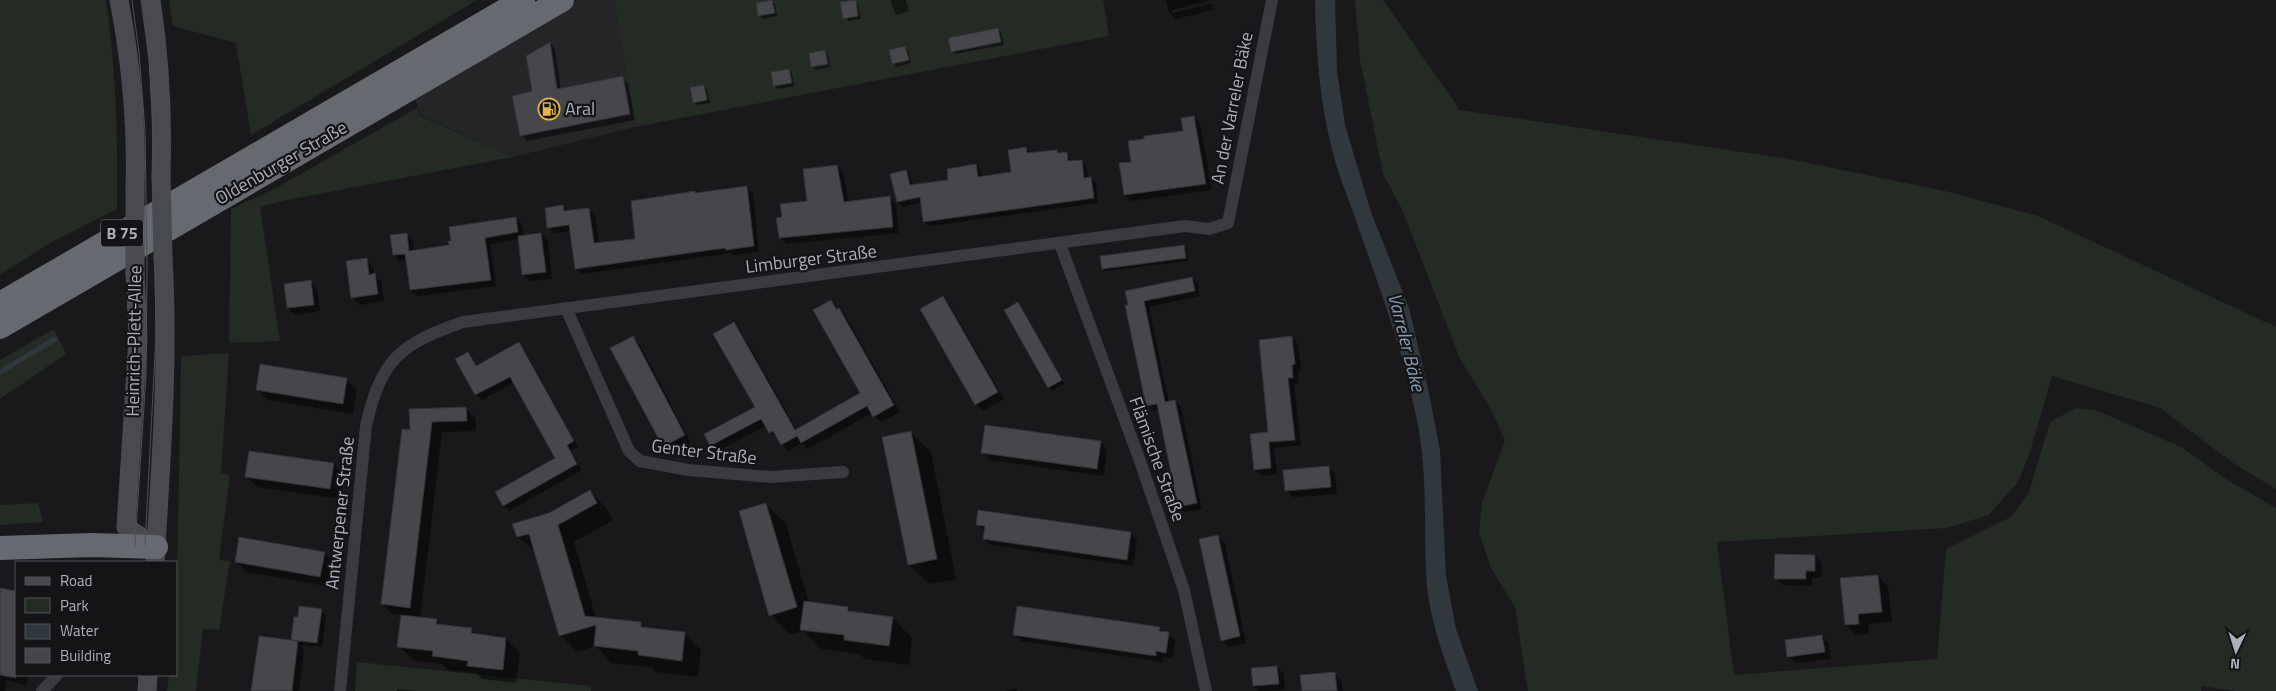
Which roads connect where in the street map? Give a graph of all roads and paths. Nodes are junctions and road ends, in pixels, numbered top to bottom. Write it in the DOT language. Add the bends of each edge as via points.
graph roads {
  1 [pos="119,0"];
  2 [pos="151,0"];
  3 [pos="523,0"];
  4 [pos="562,0"];
  5 [pos="1272,0"];
  6 [pos="1228,223"];
  7 [pos="1060,244"];
  8 [pos="0,304"];
  9 [pos="566,308"];
  10 [pos="0,327"];
  11 [pos="403,349"];
  12 [pos="844,472"];
  13 [pos="0,548"];
  14 [pos="155,555"];
  15 [pos="56,676"];
  16 [pos="148,676"];
  17 [pos="42,691"];
  18 [pos="147,691"];
  19 [pos="340,691"];
  20 [pos="1206,691"];
  1 -- 14 [label="main road, Heinrich-Plett-Allee, bridge" via="136,150 138,338 126,527"];
  2 -- 14 [label="main road, Heinrich-Plett-Allee, bridge" via="162,102 166,303"];
  3 -- 8 [label="highway, Oldenburger Straße / B 75"];
  4 -- 10 [label="highway, Oldenburger Straße / B 75"];
  5 -- 6 [label="street, An der Varreler Bäke"];
  6 -- 7 [label="street, Limburger Straße" via="1209,229 1185,226"];
  7 -- 9 [label="street, Limburger Straße"];
  7 -- 20 [label="street, Flämische Straße" via="1184,590"];
  9 -- 11 [label="street, Limburger Straße" via="463,322 427,335"];
  9 -- 12 [label="street, Genter Straße" via="629,451 640,461 688,470 771,477"];
  11 -- 19 [label="street, Antwerpener Straße" via="384,371 372,398 366,426"];
  13 -- 14 [label="highway" via="92,545"];
  15 -- 17 [label="street"];
  16 -- 18 [label="main road"];
}
